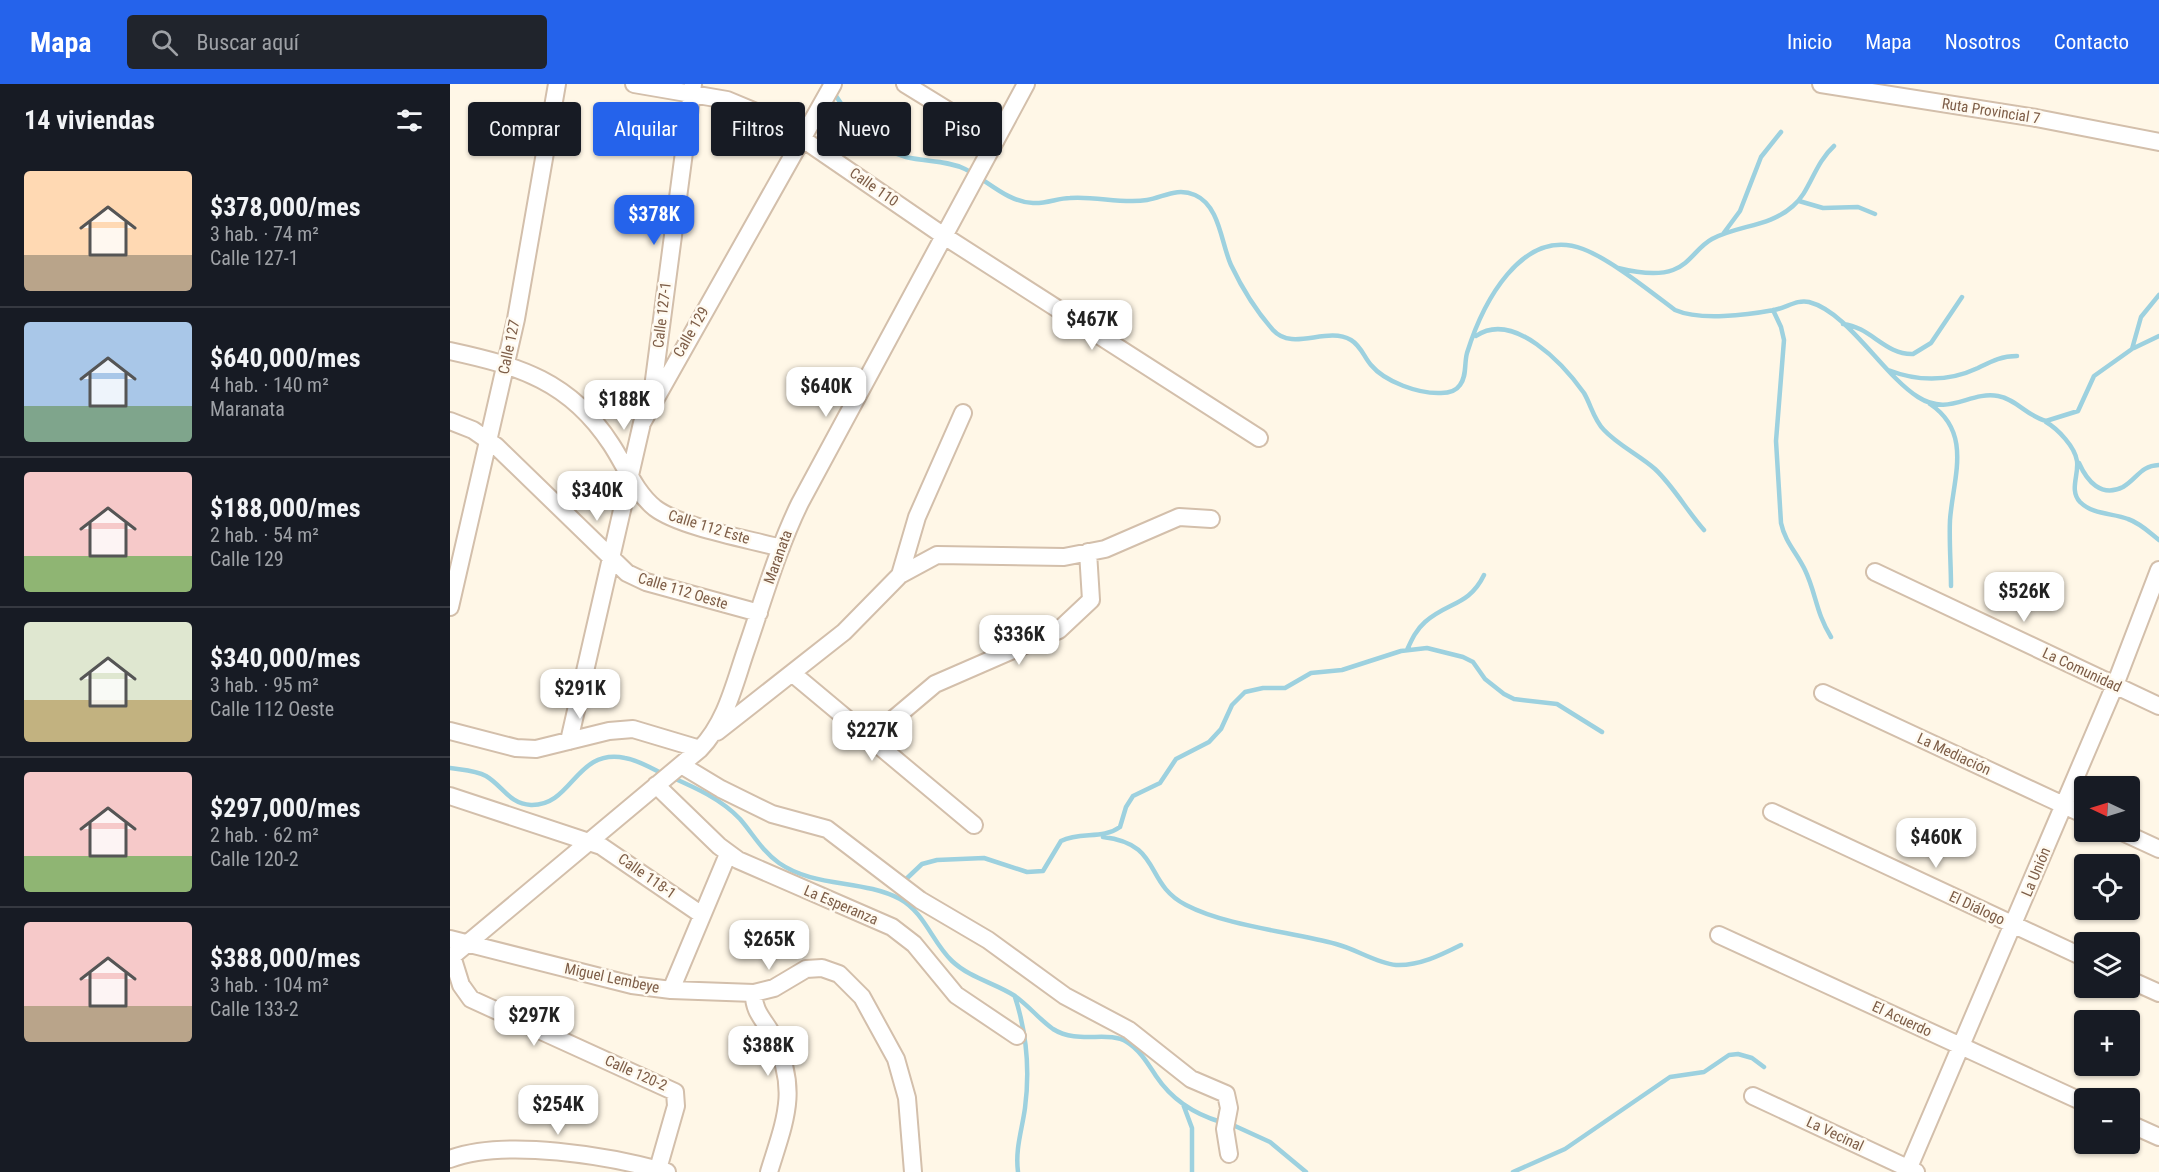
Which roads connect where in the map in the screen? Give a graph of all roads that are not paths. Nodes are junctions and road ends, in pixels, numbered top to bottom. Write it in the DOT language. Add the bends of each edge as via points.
graph roads {
  1 [pos="557,84"];
  2 [pos="634,84"];
  3 [pos="833,84"];
  4 [pos="904,84"];
  5 [pos="1026,84"];
  6 [pos="1821,84"];
  7 [pos="692,88"];
  8 [pos="733,102"];
  9 [pos="934,102"];
  10 [pos="1002,129"];
  11 [pos="805,133"];
  12 [pos="805,140"];
  13 [pos="2159,142"];
  14 [pos="792,156"];
  15 [pos="987,156"];
  16 [pos="944,236"];
  17 [pos="450,351"];
  18 [pos="506,363"];
  19 [pos="651,403"];
  20 [pos="963,413"];
  21 [pos="450,421"];
  22 [pos="1259,438"];
  23 [pos="488,440"];
  24 [pos="629,473"];
  25 [pos="1211,519"];
  26 [pos="781,548"];
  27 [pos="1088,552"];
  28 [pos="609,559"];
  29 [pos="2159,570"];
  30 [pos="1875,572"];
  31 [pos="900,575"];
  32 [pos="450,607"];
  33 [pos="759,613"];
  34 [pos="792,673"];
  35 [pos="2115,685"];
  36 [pos="1823,693"];
  37 [pos="2159,706"];
  38 [pos="450,730"];
  39 [pos="712,736"];
  40 [pos="871,738"];
  41 [pos="569,741"];
  42 [pos="700,749"];
  43 [pos="681,765"];
  44 [pos="656,785"];
  45 [pos="450,796"];
  46 [pos="2064,805"];
  47 [pos="2074,810"];
  48 [pos="1772,812"];
  49 [pos="975,825"];
  50 [pos="2140,840"];
  51 [pos="588,842"];
  52 [pos="2159,849"];
  53 [pos="728,854"];
  54 [pos="702,915"];
  55 [pos="2013,925"];
  56 [pos="1719,935"];
  57 [pos="467,943"];
  58 [pos="451,951"];
  59 [pos="2074,953"];
  60 [pos="2140,984"];
  61 [pos="671,990"];
  62 [pos="754,993"];
  63 [pos="2159,993"];
  64 [pos="1017,1036"];
  65 [pos="1962,1047"];
  66 [pos="1753,1096"];
  67 [pos="2074,1098"];
  68 [pos="2140,1128"];
  69 [pos="2159,1137"];
  70 [pos="1228,1154"];
  71 [pos="450,1159"];
  72 [pos="663,1171"];
  73 [pos="1911,1171"];
  74 [pos="769,1172"];
  75 [pos="913,1172"];
  1 -- 18 [label="street, Calle 127"];
  2 -- 7 [label="street, Calle 110"];
  3 -- 11 [label="street, Calle 129"];
  4 -- 9 [label="street"];
  5 -- 10 [label="street, Maranata"];
  6 -- 13 [label="street, Ruta Provincial 7"];
  7 -- 8 [label="street, Calle 110"];
  7 -- 19 [label="street, Calle 127-1"];
  12 -- 16 [label="street, Calle 110"];
  14 -- 19 [label="street, Calle 129"];
  15 -- 16 [label="street, Maranata"];
  16 -- 22 [label="street, Calle 110"];
  16 -- 26 [label="street, Maranata" via="805,493"];
  17 -- 18 [label="street, Calle 112 Este"];
  18 -- 23 [label="street, Calle 127"];
  18 -- 24 [label="street, Calle 112 Este" via="541,378 576,404 606,435"];
  19 -- 24 [label="street, Calle 129" via="638,433"];
  20 -- 31 [label="street" via="917,517"];
  21 -- 23 [label="street, Calle 112 Oeste"];
  23 -- 28 [label="street, Calle 112 Oeste"];
  23 -- 32 [label="street, Calle 127"];
  24 -- 26 [label="street, Calle 112 Este" via="642,495 667,515"];
  24 -- 28 [label="street, Calle 129"];
  25 -- 27 [label="street" via="1179,517 1105,549"];
  26 -- 33 [label="street, Maranata"];
  27 -- 31 [label="street" via="1064,556 937,555"];
  27 -- 40 [label="street" via="1090,600 1059,630 935,684"];
  28 -- 33 [label="street, Calle 112 Oeste" via="636,578"];
  28 -- 41 [label="street, Calle 129"];
  29 -- 35 [label="street, La Unión"];
  30 -- 35 [label="street, La Comunidad"];
  31 -- 34 [label="street" via="844,632"];
  33 -- 39 [label="street, Maranata" via="728,704"];
  34 -- 39 [label="street"];
  34 -- 40 [label="street"];
  35 -- 37 [label="street, La Comunidad"];
  35 -- 46 [label="street, La Unión"];
  36 -- 46 [label="street, La Mediación"];
  38 -- 41 [label="street" via="525,749"];
  39 -- 42 [label="street, Maranata"];
  40 -- 49 [label="street"];
  41 -- 42 [label="street" via="633,729"];
  42 -- 43 [label="street, Maranata"];
  43 -- 44 [label="street, Maranata"];
  43 -- 70 [label="street" via="772,814 827,829 920,900 988,940 1065,996 1129,1030 1191,1079 1226,1094"];
  44 -- 51 [label="street, Maranata"];
  44 -- 53 [label="street, La Esperanza"];
  45 -- 51 [label="street, Calle 118-1"];
  46 -- 47 [label="street, La Mediación"];
  46 -- 55 [label="street, La Unión"];
  48 -- 55 [label="street, El Diálogo"];
  50 -- 52 [label="street"];
  51 -- 54 [label="street, Calle 118-1" via="609,851"];
  51 -- 57 [label="street, Maranata"];
  53 -- 54 [label="street"];
  53 -- 64 [label="street, La Esperanza" via="892,927 914,944 956,996"];
  54 -- 61 [label="street"];
  55 -- 59 [label="street, El Diálogo"];
  55 -- 65 [label="street, La Unión"];
  56 -- 65 [label="street, El Acuerdo"];
  57 -- 58 [label="street, Maranata"];
  57 -- 61 [label="street, Miguel Lembeye" via="632,985"];
  58 -- 72 [label="street, Calle 120-2" via="461,985 471,999 671,1089 677,1097"];
  60 -- 63 [label="street"];
  61 -- 62 [label="street, Miguel Lembeye"];
  62 -- 74 [label="street" via="755,1010 776,1042 789,1093 788,1110"];
  62 -- 75 [label="street, Miguel Lembeye" via="774,988 813,967 839,974 855,988 885,1035 901,1072"];
  65 -- 67 [label="street, El Acuerdo"];
  65 -- 73 [label="street, La Unión"];
  66 -- 73 [label="street, La Vecinal"];
  68 -- 69 [label="street"];
  71 -- 72 [label="street" via="476,1152 520,1150 597,1158"];
}
